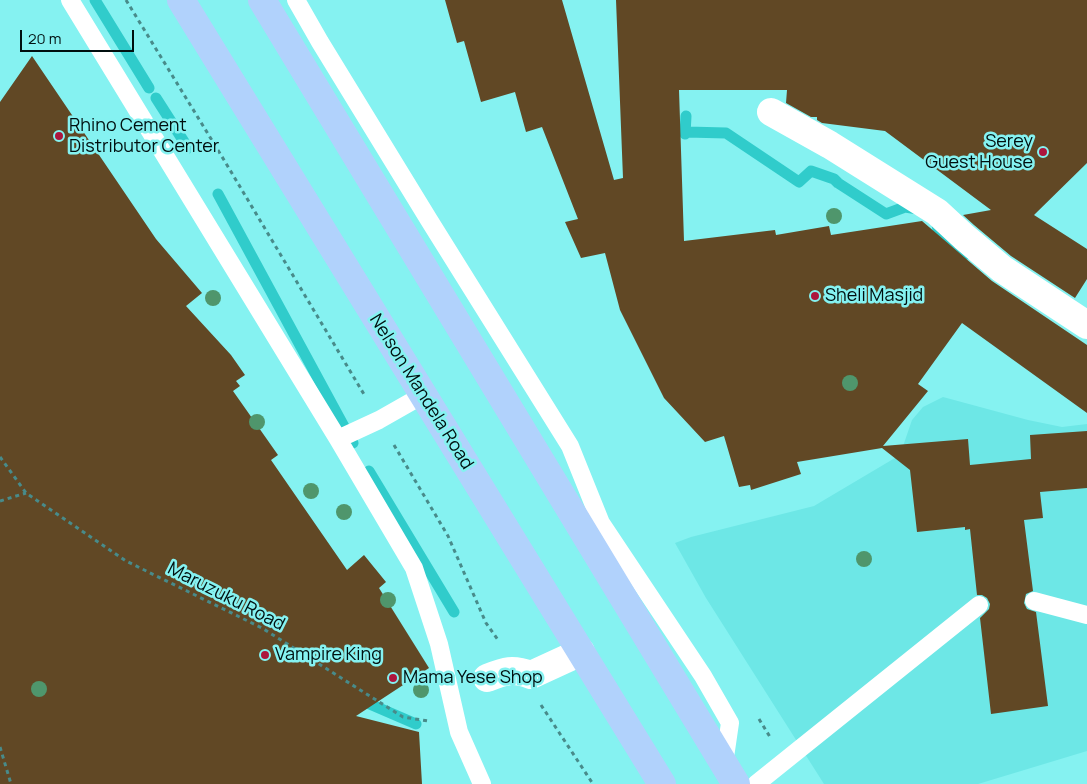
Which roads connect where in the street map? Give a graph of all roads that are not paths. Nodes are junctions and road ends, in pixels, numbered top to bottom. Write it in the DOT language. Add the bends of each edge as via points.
graph roads {
  1 [pos="70,0"];
  2 [pos="181,0"];
  3 [pos="262,0"];
  4 [pos="296,0"];
  5 [pos="771,112"];
  6 [pos="1087,325"];
  7 [pos="423,395"];
  8 [pos="338,439"];
  9 [pos="1034,601"];
  10 [pos="978,605"];
  11 [pos="1087,616"];
  12 [pos="581,652"];
  13 [pos="487,678"];
  14 [pos="730,774"];
  15 [pos="482,784"];
  16 [pos="662,784"];
  17 [pos="756,784"];
  1 -- 8 [label="lane"];
  2 -- 7 [label="main road, Nelson Mandela Road"];
  3 -- 14 [label="main road"];
  4 -- 14 [label="lane" via="570,446 601,523 726,715 730,723"];
  5 -- 6 [label="street" via="937,212 1002,269"];
  7 -- 8 [label="lane"];
  7 -- 12 [label="main road, Nelson Mandela Road"];
  8 -- 15 [label="lane" via="414,568 439,644 459,732"];
  9 -- 11 [label="lane"];
  10 -- 17 [label="lane"];
  12 -- 13 [label="street" via="531,675 518,670 504,671"];
  12 -- 16 [label="main road, Nelson Mandela Road"];
}
